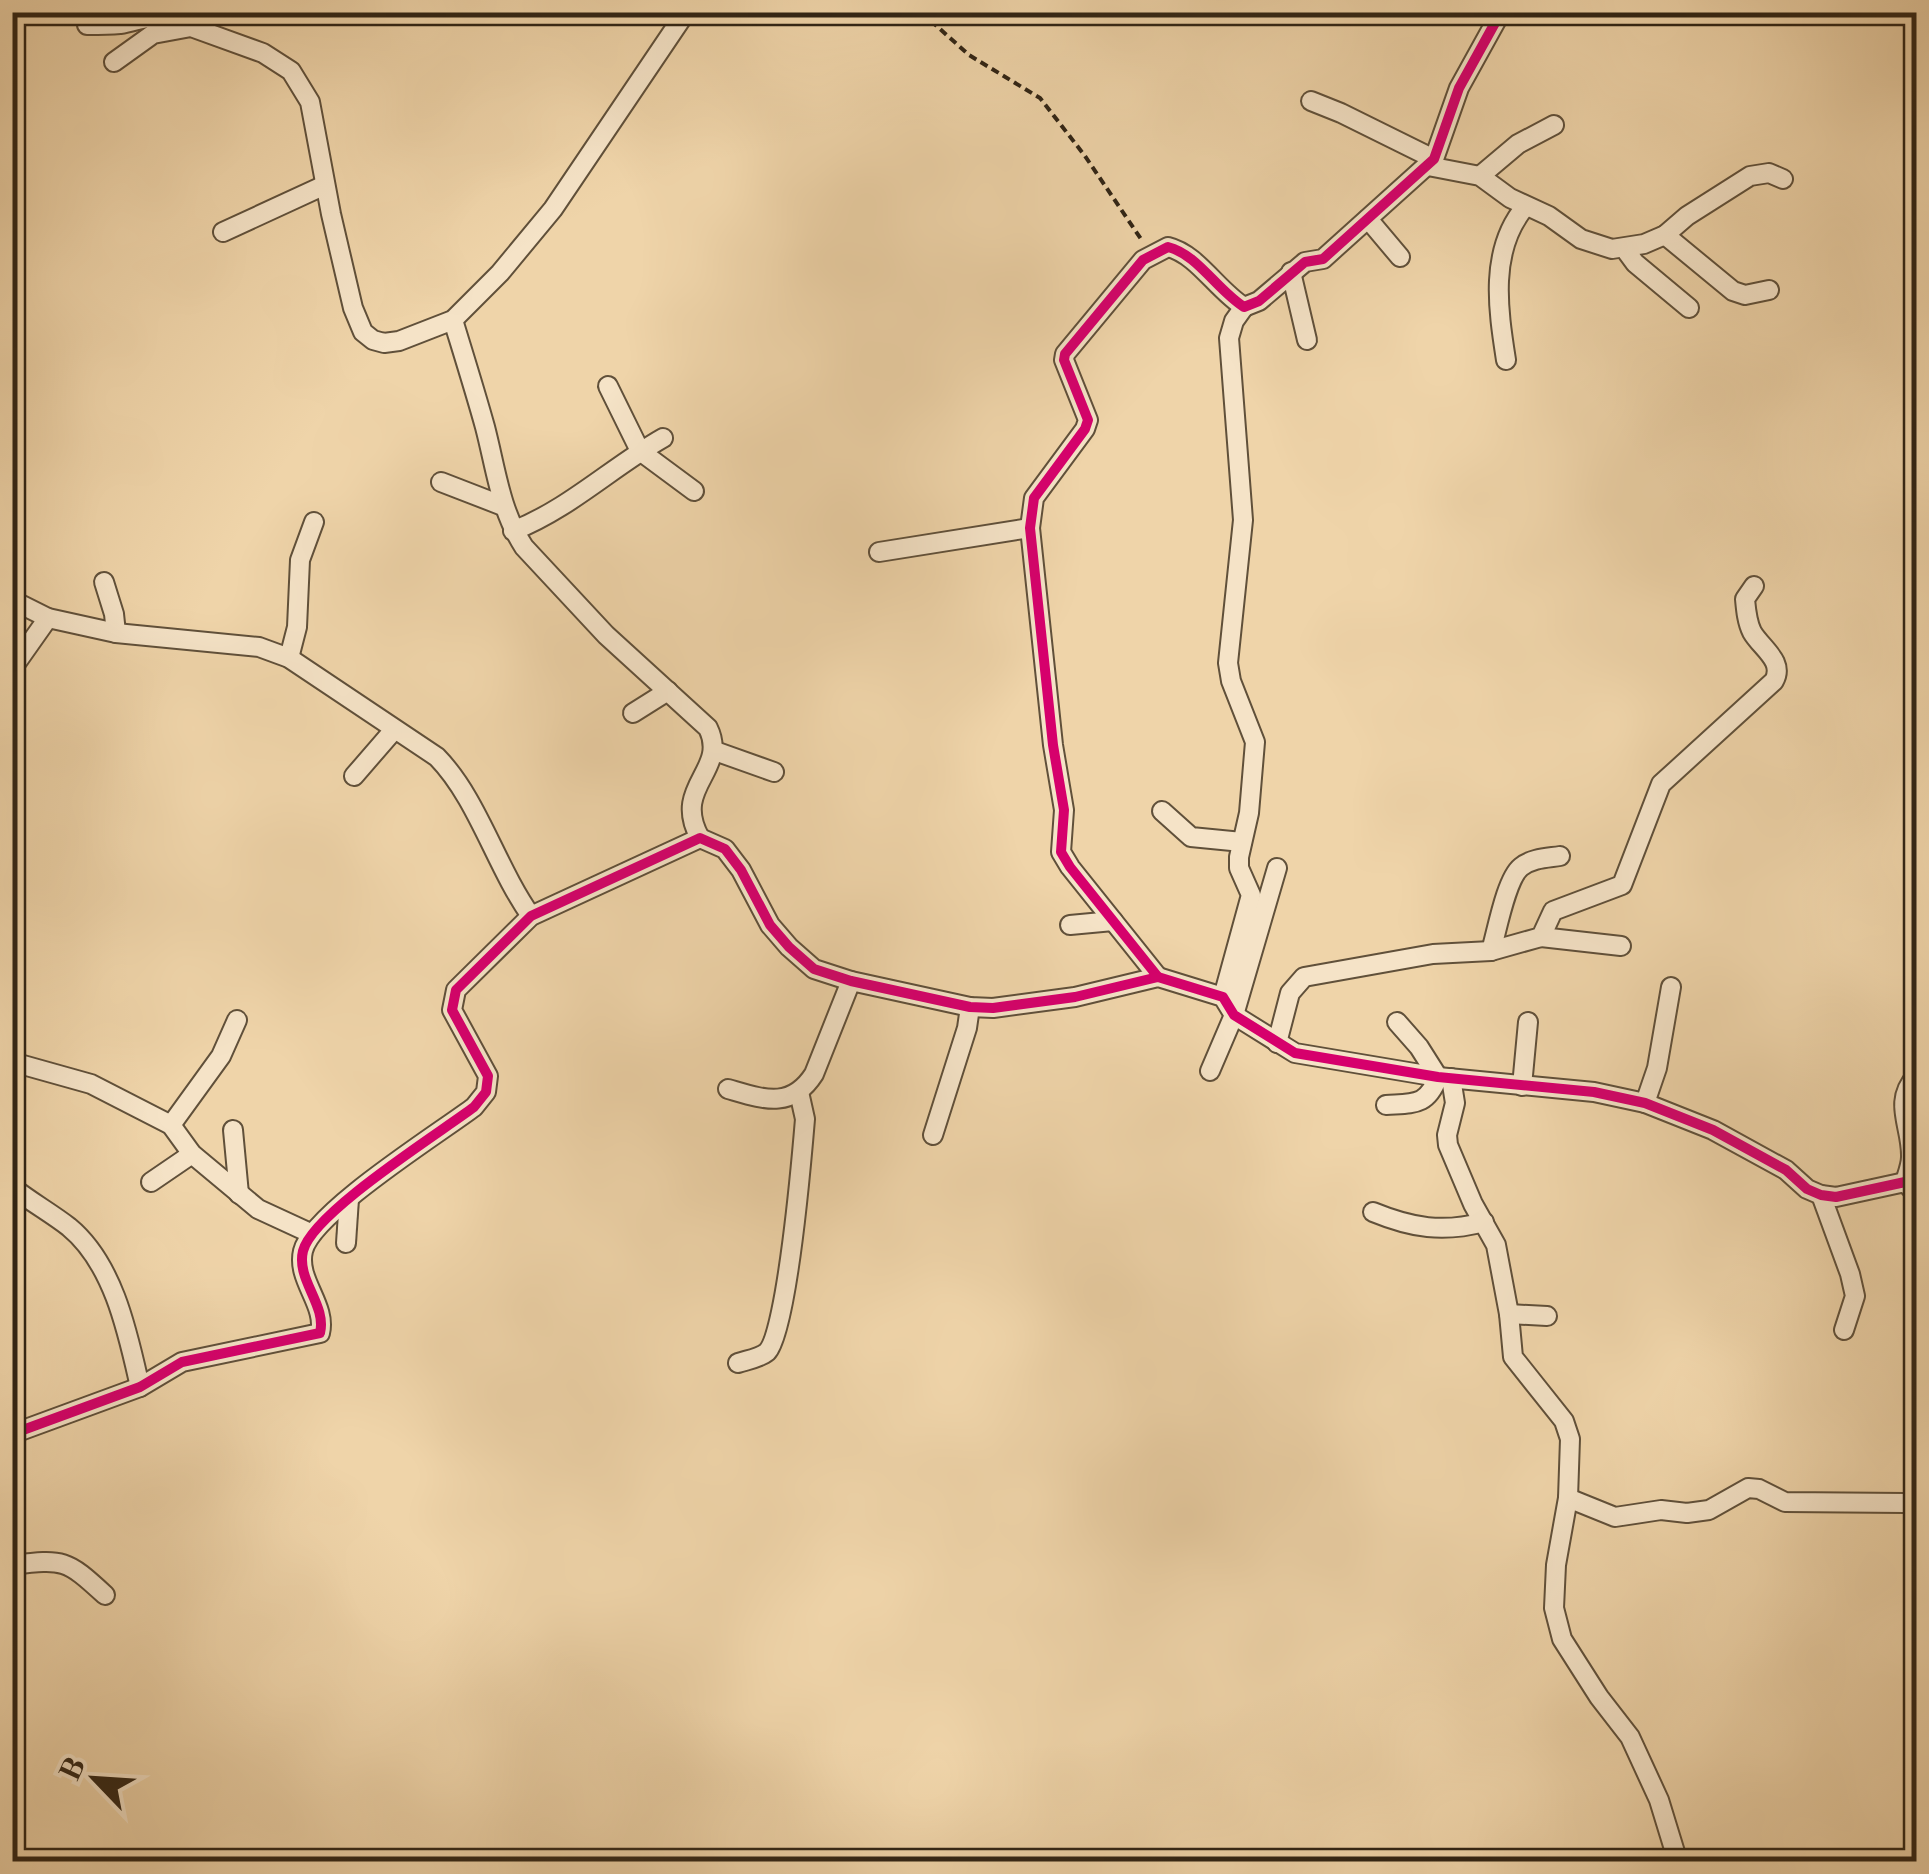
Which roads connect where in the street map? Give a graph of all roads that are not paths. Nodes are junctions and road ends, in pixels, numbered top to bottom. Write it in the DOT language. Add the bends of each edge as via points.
graph roads {
  1 [pos="686,12"];
  2 [pos="1501,12"];
  3 [pos="166,20"];
  4 [pos="87,25"];
  5 [pos="114,62"];
  6 [pos="1311,101"];
  7 [pos="1554,125"];
  8 [pos="1431,162"];
  9 [pos="1480,176"];
  10 [pos="1783,179"];
  11 [pos="325,185"];
  12 [pos="1525,206"];
  13 [pos="1368,219"];
  14 [pos="223,232"];
  15 [pos="1665,235"];
  16 [pos="1624,248"];
  17 [pos="1400,257"];
  18 [pos="1291,272"];
  19 [pos="1769,290"];
  20 [pos="1244,307"];
  21 [pos="1689,308"];
  22 [pos="453,320"];
  23 [pos="1307,340"];
  24 [pos="1506,360"];
  25 [pos="608,386"];
  26 [pos="663,438"];
  27 [pos="640,451"];
  28 [pos="442,482"];
  29 [pos="694,491"];
  30 [pos="503,506"];
  31 [pos="314,522"];
  32 [pos="1030,528"];
  33 [pos="514,531"];
  34 [pos="879,552"];
  35 [pos="104,582"];
  36 [pos="1754,586"];
  37 [pos="12,600"];
  38 [pos="48,618"];
  39 [pos="116,633"];
  40 [pos="289,658"];
  41 [pos="12,669"];
  42 [pos="668,691"];
  43 [pos="632,713"];
  44 [pos="393,731"];
  45 [pos="715,751"];
  46 [pos="774,772"];
  47 [pos="354,776"];
  48 [pos="1162,812"];
  49 [pos="700,838"];
  50 [pos="1242,842"];
  51 [pos="1560,856"];
  52 [pos="1277,868"];
  53 [pos="531,916"];
  54 [pos="1113,921"];
  55 [pos="1070,925"];
  56 [pos="1541,938"];
  57 [pos="1621,946"];
  58 [pos="1491,952"];
  59 [pos="1158,977"];
  60 [pos="851,981"];
  61 [pos="1671,987"];
  62 [pos="1223,996"];
  63 [pos="970,1007"];
  64 [pos="1234,1015"];
  65 [pos="236,1020"];
  66 [pos="1397,1022"];
  67 [pos="1528,1022"];
  68 [pos="1278,1043"];
  69 [pos="16,1063"];
  70 [pos="1210,1071"];
  71 [pos="1916,1076"];
  72 [pos="1445,1078"];
  73 [pos="1522,1086"];
  74 [pos="728,1089"];
  75 [pos="799,1092"];
  76 [pos="1646,1103"];
  77 [pos="1386,1105"];
  78 [pos="171,1125"];
  79 [pos="233,1130"];
  80 [pos="933,1135"];
  81 [pos="192,1154"];
  82 [pos="1914,1156"];
  83 [pos="151,1182"];
  84 [pos="12,1187"];
  85 [pos="1911,1188"];
  86 [pos="239,1194"];
  87 [pos="1821,1195"];
  88 [pos="348,1199"];
  89 [pos="1373,1212"];
  90 [pos="1484,1222"];
  91 [pos="310,1233"];
  92 [pos="346,1243"];
  93 [pos="1509,1314"];
  94 [pos="1547,1316"];
  95 [pos="1844,1330"];
  96 [pos="738,1363"];
  97 [pos="140,1388"];
  98 [pos="12,1434"];
  99 [pos="1568,1498"];
  100 [pos="1905,1502"];
  101 [pos="12,1565"];
  102 [pos="104,1594"];
  103 [pos="1671,1860"];
  1 -- 22 [label="street" via="553,210"];
  2 -- 8 [label="street" via="1459,88"];
  3 -- 4 [label="street" via="147,16"];
  3 -- 5 [label="street"];
  3 -- 11 [label="street" via="263,53 291,71 310,102"];
  6 -- 8 [label="street"];
  7 -- 9 [label="street"];
  8 -- 9 [label="street"];
  8 -- 13 [label="street"];
  9 -- 12 [label="street"];
  10 -- 15 [label="street" via="1750,176"];
  11 -- 14 [label="street"];
  11 -- 22 [label="street" via="363,332 373,340 399,341"];
  12 -- 16 [label="street" via="1598,246"];
  12 -- 24 [label="street" via="1500,264 1497,299"];
  13 -- 17 [label="street"];
  13 -- 18 [label="street" via="1323,259"];
  15 -- 16 [label="street"];
  15 -- 19 [label="street" via="1733,291 1745,296"];
  16 -- 21 [label="street"];
  18 -- 20 [label="street"];
  18 -- 23 [label="street"];
  20 -- 32 [label="street" via="1189,256 1168,247 1151,254 1066,354 1088,420 1034,498"];
  20 -- 50 [label="street" via="1229,338 1243,520 1228,663 1255,742"];
  22 -- 30 [label="street"];
  25 -- 27 [label="street"];
  26 -- 27 [label="street"];
  27 -- 29 [label="street"];
  27 -- 33 [label="street"];
  28 -- 30 [label="street"];
  30 -- 33 [label="street"];
  31 -- 40 [label="street" via="300,560"];
  32 -- 34 [label="street"];
  32 -- 54 [label="street" via="1064,810 1061,852"];
  33 -- 42 [label="street" via="606,635"];
  35 -- 39 [label="street"];
  36 -- 56 [label="street" via="1745,599 1746,615 1777,665 1774,681 1661,784 1622,885 1553,911"];
  37 -- 38 [label="street"];
  38 -- 39 [label="street"];
  38 -- 41 [label="street"];
  39 -- 40 [label="street" via="259,647"];
  40 -- 44 [label="street"];
  42 -- 43 [label="street"];
  42 -- 45 [label="street" via="708,728"];
  44 -- 47 [label="street"];
  44 -- 53 [label="street" via="454,774"];
  45 -- 46 [label="street"];
  45 -- 49 [label="street" via="690,814"];
  48 -- 50 [label="street" via="1191,837"];
  49 -- 53 [label="street"];
  49 -- 60 [label="street" via="725,848 789,947 814,969"];
  50 -- 62 [label="street" via="1239,868 1251,895"];
  51 -- 58 [label="street" via="1520,867"];
  52 -- 64 [label="street"];
  53 -- 88 [label="street" via="451,1002 488,1076 486,1092 474,1108"];
  54 -- 55 [label="street"];
  54 -- 59 [label="street"];
  56 -- 57 [label="street"];
  56 -- 58 [label="street"];
  58 -- 68 [label="street" via="1432,954 1304,977 1290,994"];
  59 -- 62 [label="street"];
  59 -- 63 [label="street" via="1075,997"];
  60 -- 63 [label="street"];
  60 -- 75 [label="street" via="814,1074"];
  61 -- 76 [label="street"];
  62 -- 64 [label="street"];
  63 -- 80 [label="street"];
  64 -- 68 [label="street"];
  64 -- 70 [label="street"];
  65 -- 78 [label="street" via="221,1056"];
  66 -- 72 [label="street"];
  67 -- 73 [label="street"];
  68 -- 72 [label="street" via="1328,1061"];
  69 -- 78 [label="street" via="91,1084"];
  71 -- 82 [label="street" via="1903,1106"];
  72 -- 73 [label="street"];
  72 -- 77 [label="street" via="1415,1104"];
  72 -- 90 [label="street" via="1455,1103 1448,1144"];
  73 -- 76 [label="street"];
  74 -- 75 [label="street" via="776,1100"];
  75 -- 96 [label="street" via="805,1119 781,1306 766,1354"];
  76 -- 87 [label="street" via="1713,1130"];
  78 -- 81 [label="street"];
  79 -- 86 [label="street"];
  81 -- 83 [label="street"];
  81 -- 86 [label="street"];
  82 -- 85 [label="street"];
  84 -- 97 [label="street" via="92,1250"];
  85 -- 87 [label="street"];
  86 -- 91 [label="street"];
  87 -- 95 [label="street" via="1855,1296"];
  88 -- 91 [label="street"];
  88 -- 92 [label="street"];
  89 -- 90 [label="street" via="1427,1229"];
  90 -- 93 [label="street" via="1502,1263"];
  91 -- 97 [label="street" via="302,1264 320,1333 182,1362"];
  93 -- 94 [label="street"];
  93 -- 99 [label="street" via="1512,1357 1564,1421 1570,1439"];
  97 -- 98 [label="street"];
  99 -- 100 [label="street" via="1615,1517 1708,1510 1748,1488 1785,1502"];
  99 -- 103 [label="street" via="1554,1608 1562,1639 1630,1738 1659,1800"];
  101 -- 102 [label="street" via="70,1564"];
}
